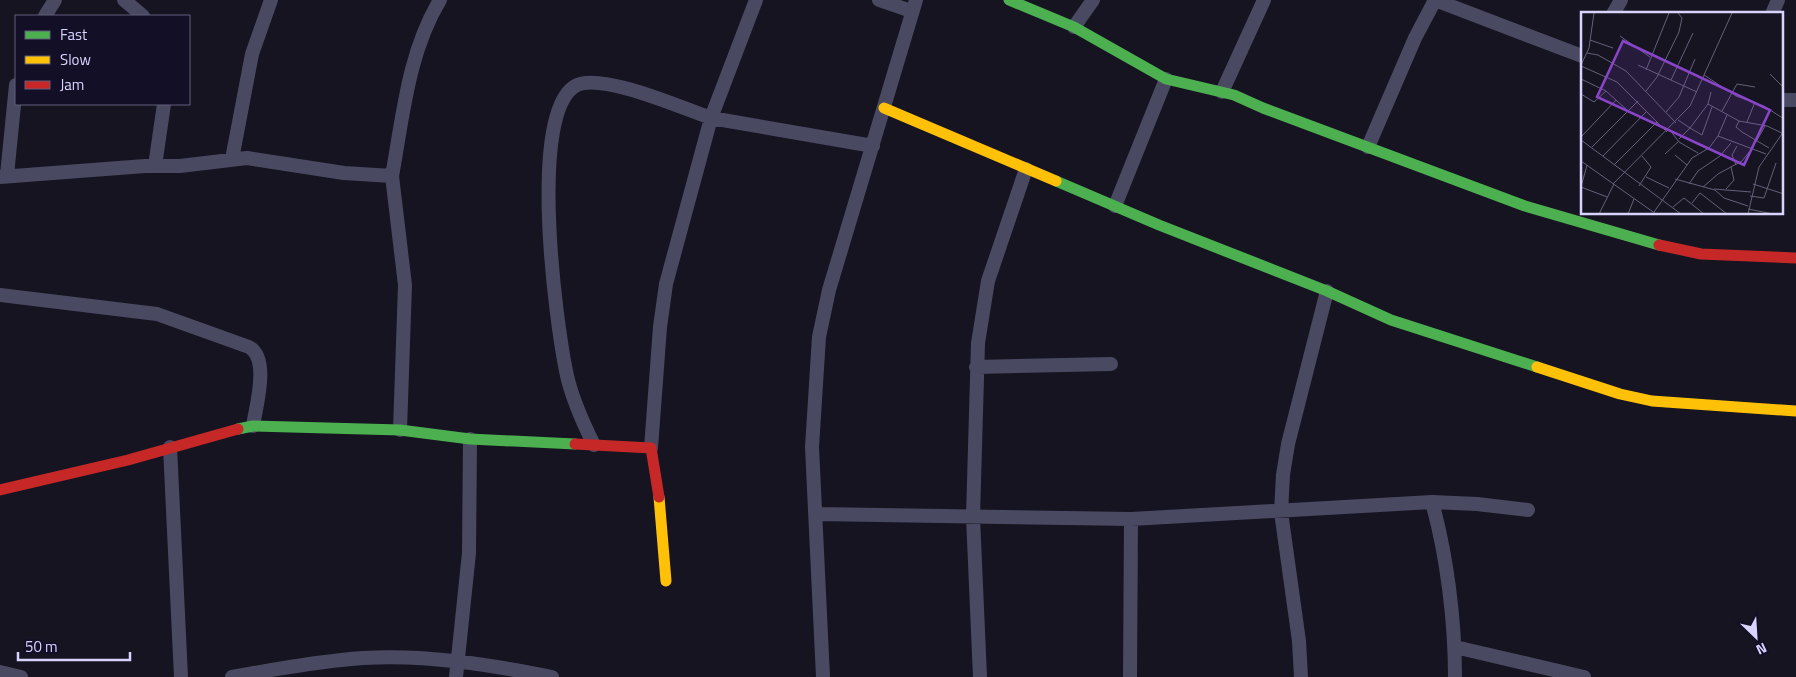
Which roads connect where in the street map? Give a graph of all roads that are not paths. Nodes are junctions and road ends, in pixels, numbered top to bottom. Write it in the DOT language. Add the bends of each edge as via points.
graph roads {
  1 [pos="55,0"];
  2 [pos="124,0"];
  3 [pos="271,0"];
  4 [pos="440,0"];
  5 [pos="756,0"];
  6 [pos="879,0"];
  7 [pos="1009,0"];
  8 [pos="1093,0"];
  9 [pos="1264,0"];
  10 [pos="1621,0"];
  11 [pos="1778,0"];
  12 [pos="914,5"];
  13 [pos="1614,12"];
  14 [pos="1773,12"];
  15 [pos="46,15"];
  16 [pos="141,15"];
  17 [pos="1074,27"];
  18 [pos="1581,56"];
  19 [pos="1166,79"];
  20 [pos="15,92"];
  21 [pos="1222,92"];
  22 [pos="164,105"];
  23 [pos="884,108"];
  24 [pos="711,118"];
  25 [pos="873,146"];
  26 [pos="1368,147"];
  27 [pos="232,159"];
  28 [pos="155,166"];
  29 [pos="1026,169"];
  30 [pos="3,176"];
  31 [pos="392,176"];
  32 [pos="1115,206"];
  33 [pos="1796,258"];
  34 [pos="1326,291"];
  35 [pos="0,294"];
  36 [pos="1111,364"];
  37 [pos="976,367"];
  38 [pos="1796,411"];
  39 [pos="253,426"];
  40 [pos="400,430"];
  41 [pos="470,439"];
  42 [pos="594,445"];
  43 [pos="170,447"];
  44 [pos="651,448"];
  45 [pos="0,490"];
  46 [pos="1432,502"];
  47 [pos="1528,510"];
  48 [pos="1281,512"];
  49 [pos="817,514"];
  50 [pos="973,517"];
  51 [pos="1131,519"];
  52 [pos="666,580"];
  53 [pos="1455,647"];
  54 [pos="457,663"];
  55 [pos="0,672"];
  56 [pos="21,677"];
  57 [pos="181,677"];
  58 [pos="232,677"];
  59 [pos="456,677"];
  60 [pos="552,677"];
  61 [pos="823,677"];
  62 [pos="980,677"];
  63 [pos="1130,677"];
  64 [pos="1301,677"];
  65 [pos="1455,677"];
  66 [pos="1584,677"];
  1 -- 15 [label="street"];
  2 -- 16 [label="street"];
  3 -- 27 [label="street" via="252,54"];
  4 -- 31 [label="street" via="423,34 412,67"];
  5 -- 24 [label="street"];
  6 -- 12 [label="street"];
  7 -- 17 [label="street"];
  8 -- 17 [label="street"];
  9 -- 21 [label="street"];
  10 -- 13 [label="street"];
  11 -- 14 [label="street"];
  12 -- 23 [label="street"];
  17 -- 19 [label="street"];
  18 -- 26 [label="street" via="1435,0"];
  19 -- 21 [label="street"];
  19 -- 32 [label="street"];
  20 -- 30 [label="street"];
  21 -- 26 [label="street"];
  22 -- 28 [label="street"];
  23 -- 25 [label="street"];
  23 -- 29 [label="street"];
  24 -- 25 [label="street"];
  24 -- 42 [label="street" via="600,81 574,86 558,106 551,155 550,260 566,371 580,417"];
  24 -- 44 [label="street" via="666,284"];
  25 -- 49 [label="street" via="819,337 812,447"];
  26 -- 33 [label="street" via="1525,206 1664,247 1701,254"];
  27 -- 28 [label="street"];
  27 -- 31 [label="street" via="267,160 344,173"];
  28 -- 30 [label="street"];
  29 -- 32 [label="street"];
  29 -- 37 [label="street" via="988,281 981,312"];
  31 -- 40 [label="street" via="405,276"];
  32 -- 34 [label="street"];
  34 -- 38 [label="street" via="1391,320 1620,394 1676,404"];
  34 -- 48 [label="street" via="1288,444"];
  35 -- 39 [label="street" via="157,314 249,347 259,356 261,368"];
  36 -- 37 [label="street"];
  37 -- 50 [label="street"];
  39 -- 40 [label="street"];
  39 -- 43 [label="street"];
  40 -- 41 [label="street"];
  41 -- 42 [label="street"];
  41 -- 54 [label="street" via="469,553"];
  42 -- 44 [label="street"];
  43 -- 45 [label="street"];
  43 -- 57 [label="street"];
  44 -- 52 [label="street" via="659,492"];
  46 -- 47 [label="street"];
  46 -- 48 [label="street"];
  46 -- 53 [label="street"];
  48 -- 51 [label="street"];
  48 -- 64 [label="street" via="1300,642"];
  49 -- 50 [label="street"];
  49 -- 61 [label="street"];
  50 -- 51 [label="street"];
  50 -- 62 [label="street"];
  51 -- 63 [label="street"];
  53 -- 65 [label="street"];
  53 -- 66 [label="street"];
  54 -- 58 [label="street" via="362,658"];
  54 -- 59 [label="street"];
  54 -- 60 [label="street" via="496,666"];
  55 -- 56 [label="street"];
}
